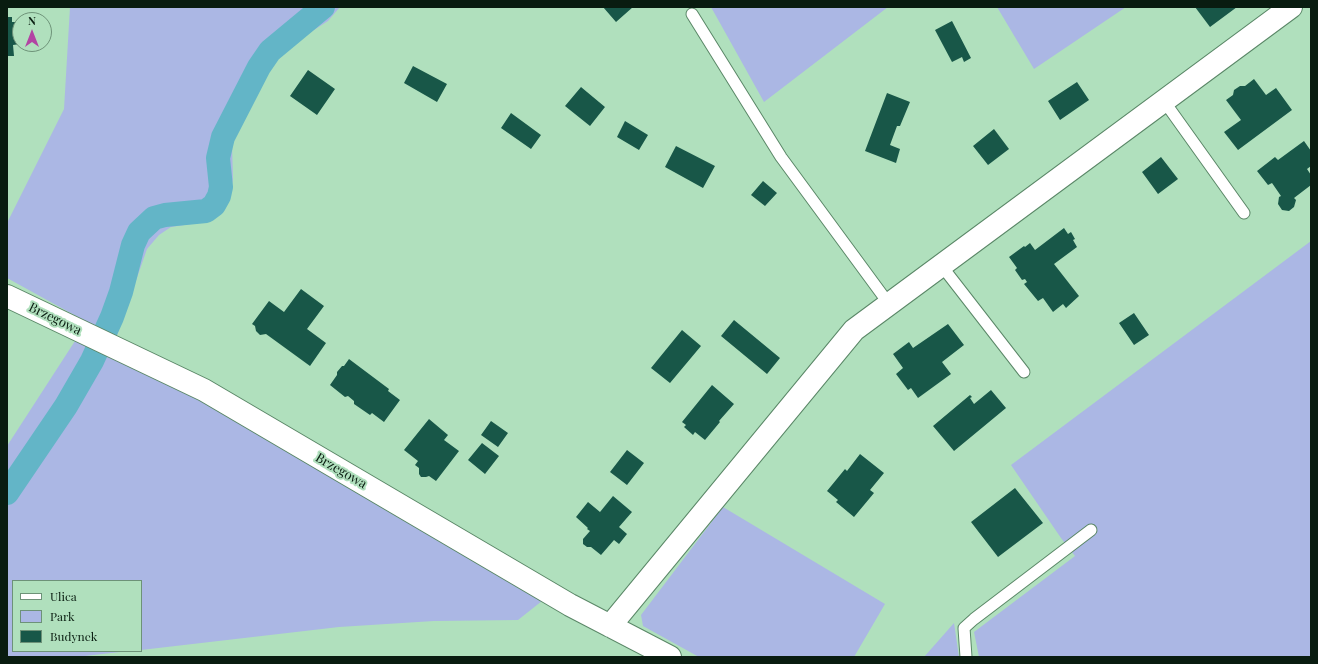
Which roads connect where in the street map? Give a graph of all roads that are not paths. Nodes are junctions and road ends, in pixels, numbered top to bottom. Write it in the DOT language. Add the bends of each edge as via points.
graph roads {
  1 [pos="1291,7"];
  2 [pos="692,14"];
  3 [pos="1164,101"];
  4 [pos="1244,213"];
  5 [pos="942,265"];
  6 [pos="7,296"];
  7 [pos="889,304"];
  8 [pos="1024,372"];
  9 [pos="1091,530"];
  10 [pos="610,626"];
  11 [pos="670,657"];
  12 [pos="966,657"];
  1 -- 3 [label="street"];
  2 -- 7 [label="lane" via="781,156"];
  3 -- 4 [label="lane"];
  3 -- 5 [label="street"];
  5 -- 7 [label="street"];
  5 -- 8 [label="lane"];
  6 -- 10 [label="street, Brzegowa" via="204,390"];
  7 -- 10 [label="street" via="854,330"];
  9 -- 12 [label="lane" via="964,628"];
  10 -- 11 [label="street, Brzegowa"];
}
